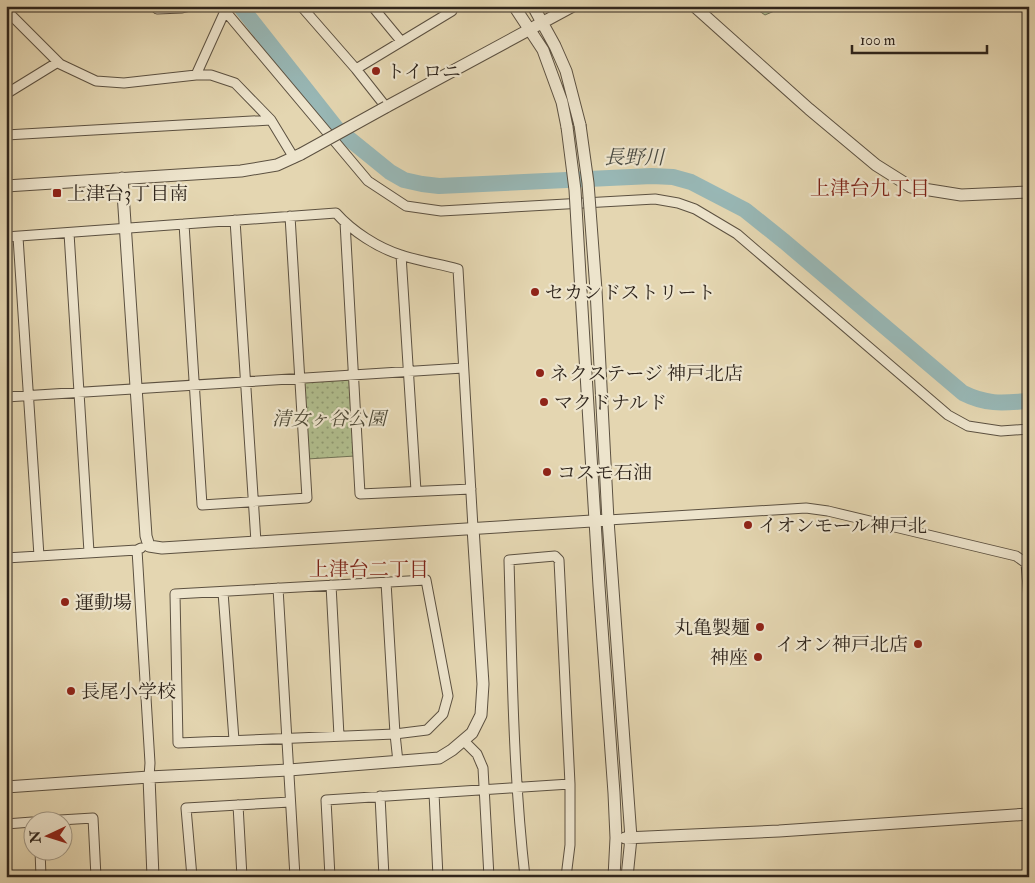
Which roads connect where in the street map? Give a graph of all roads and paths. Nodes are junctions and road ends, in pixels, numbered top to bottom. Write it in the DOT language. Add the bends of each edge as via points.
graph roads {
  1 [pos="155,6"];
  2 [pos="190,6"];
  3 [pos="301,6"];
  4 [pos="372,6"];
  5 [pos="448,6"];
  6 [pos="514,6"];
  7 [pos="532,6"];
  8 [pos="573,6"];
  9 [pos="694,6"];
  10 [pos="223,9"];
  11 [pos="6,10"];
  12 [pos="542,22"];
  13 [pos="529,29"];
  14 [pos="401,41"];
  15 [pos="58,62"];
  16 [pos="356,69"];
  17 [pos="196,75"];
  18 [pos="6,94"];
  19 [pos="386,107"];
  20 [pos="271,120"];
  21 [pos="6,135"];
  22 [pos="297,156"];
  23 [pos="122,178"];
  24 [pos="6,186"];
  25 [pos="1029,192"];
  26 [pos="290,216"];
  27 [pos="235,220"];
  28 [pos="344,222"];
  29 [pos="184,224"];
  30 [pos="126,228"];
  31 [pos="69,233"];
  32 [pos="6,237"];
  33 [pos="18,237"];
  34 [pos="400,255"];
  35 [pos="463,368"];
  36 [pos="408,371"];
  37 [pos="353,374"];
  38 [pos="300,378"];
  39 [pos="245,381"];
  40 [pos="194,385"];
  41 [pos="136,388"];
  42 [pos="78,392"];
  43 [pos="28,395"];
  44 [pos="6,396"];
  45 [pos="1029,429"];
  46 [pos="471,489"];
  47 [pos="416,491"];
  48 [pos="253,502"];
  49 [pos="595,520"];
  50 [pos="608,520"];
  51 [pos="473,528"];
  52 [pos="256,542"];
  53 [pos="149,546"];
  54 [pos="137,550"];
  55 [pos="89,552"];
  56 [pos="39,556"];
  57 [pos="6,558"];
  58 [pos="386,582"];
  59 [pos="331,586"];
  60 [pos="278,588"];
  61 [pos="223,592"];
  62 [pos="1029,600"];
  63 [pos="395,734"];
  64 [pos="339,736"];
  65 [pos="287,738"];
  66 [pos="234,740"];
  67 [pos="464,741"];
  68 [pos="398,762"];
  69 [pos="290,770"];
  70 [pos="149,777"];
  71 [pos="570,784"];
  72 [pos="6,787"];
  73 [pos="518,788"];
  74 [pos="485,789"];
  75 [pos="434,793"];
  76 [pos="380,796"];
  77 [pos="290,802"];
  78 [pos="238,805"];
  79 [pos="1029,814"];
  80 [pos="72,819"];
  81 [pos="22,823"];
  82 [pos="6,824"];
  83 [pos="616,838"];
  84 [pos="631,838"];
  85 [pos="40,860"];
  86 [pos="41,877"];
  87 [pos="96,877"];
  88 [pos="153,877"];
  89 [pos="192,877"];
  90 [pos="242,877"];
  91 [pos="295,877"];
  92 [pos="330,877"];
  93 [pos="384,877"];
  94 [pos="438,877"];
  95 [pos="489,877"];
  96 [pos="525,877"];
  97 [pos="566,877"];
  98 [pos="614,877"];
  99 [pos="627,877"];
  1 -- 2 [label="street" via="157,9"];
  3 -- 16 [label="street"];
  4 -- 14 [label="street"];
  5 -- 14 [label="street" via="452,11"];
  6 -- 13 [label="street"];
  7 -- 12 [label="street"];
  8 -- 12 [label="street"];
  9 -- 25 [label="street" via="876,165 912,187 961,195"];
  10 -- 17 [label="street"];
  10 -- 45 [label="street" via="368,181 406,206 441,211 655,199 678,203 737,234 948,415 968,426 1001,431"];
  11 -- 15 [label="street"];
  12 -- 13 [label="street"];
  12 -- 50 [label="street, bridge" via="566,71 580,125 588,183"];
  13 -- 19 [label="street"];
  13 -- 49 [label="street, bridge" via="543,50 568,127 576,190"];
  14 -- 16 [label="street"];
  15 -- 17 [label="street" via="96,81 124,83"];
  15 -- 18 [label="street"];
  16 -- 19 [label="street"];
  17 -- 20 [label="street" via="235,83"];
  19 -- 22 [label="street, bridge"];
  20 -- 21 [label="street"];
  20 -- 22 [label="street"];
  22 -- 23 [label="street" via="278,165 255,170"];
  23 -- 24 [label="street"];
  23 -- 30 [label="street"];
  26 -- 27 [label="street"];
  26 -- 28 [label="street" via="336,212"];
  26 -- 38 [label="street"];
  27 -- 29 [label="street"];
  27 -- 39 [label="street"];
  28 -- 34 [label="street"];
  28 -- 37 [label="street"];
  29 -- 30 [label="street"];
  29 -- 40 [label="street"];
  30 -- 31 [label="street"];
  30 -- 41 [label="street"];
  31 -- 33 [label="street"];
  31 -- 42 [label="street"];
  32 -- 33 [label="street"];
  33 -- 43 [label="street"];
  34 -- 35 [label="street" via="458,269"];
  34 -- 36 [label="street"];
  35 -- 36 [label="street"];
  35 -- 46 [label="street"];
  36 -- 37 [label="street"];
  36 -- 47 [label="street"];
  37 -- 38 [label="street"];
  37 -- 47 [label="street" via="360,494"];
  38 -- 39 [label="street"];
  38 -- 48 [label="street" via="307,498"];
  39 -- 40 [label="street"];
  39 -- 48 [label="street"];
  40 -- 41 [label="street"];
  40 -- 48 [label="street" via="202,505"];
  41 -- 42 [label="street"];
  41 -- 53 [label="street"];
  42 -- 43 [label="street"];
  42 -- 55 [label="street"];
  43 -- 44 [label="street"];
  43 -- 56 [label="street"];
  46 -- 47 [label="street"];
  46 -- 51 [label="street"];
  48 -- 52 [label="street"];
  49 -- 50 [label="street"];
  49 -- 51 [label="street"];
  49 -- 83 [label="street"];
  50 -- 62 [label="street" via="806,508 828,512 1016,556 1026,563"];
  50 -- 84 [label="street"];
  51 -- 52 [label="street"];
  51 -- 67 [label="street" via="483,684 481,715 472,734"];
  52 -- 53 [label="street"];
  53 -- 54 [label="street"];
  54 -- 55 [label="street"];
  54 -- 70 [label="street"];
  55 -- 56 [label="street"];
  56 -- 57 [label="street"];
  58 -- 59 [label="street"];
  58 -- 63 [label="street"];
  58 -- 63 [label="street" via="426,580 448,696 443,714 427,730"];
  59 -- 60 [label="street"];
  59 -- 64 [label="street"];
  60 -- 61 [label="street"];
  60 -- 65 [label="street"];
  61 -- 66 [label="street"];
  61 -- 66 [label="street" via="175,594 178,743"];
  63 -- 64 [label="street"];
  63 -- 68 [label="street"];
  64 -- 65 [label="street"];
  65 -- 66 [label="street"];
  65 -- 69 [label="street"];
  67 -- 68 [label="street" via="439,758"];
  67 -- 74 [label="street" via="477,754 483,768"];
  68 -- 69 [label="street"];
  69 -- 70 [label="street"];
  69 -- 77 [label="street"];
  70 -- 72 [label="street"];
  70 -- 88 [label="street"];
  71 -- 73 [label="street"];
  71 -- 73 [label="street" via="559,560 555,556 509,560"];
  71 -- 97 [label="street" via="570,845"];
  73 -- 74 [label="street"];
  73 -- 96 [label="street"];
  74 -- 75 [label="street"];
  74 -- 95 [label="street"];
  75 -- 76 [label="street"];
  75 -- 94 [label="street"];
  76 -- 92 [label="street" via="326,800"];
  76 -- 93 [label="street"];
  77 -- 78 [label="street"];
  77 -- 91 [label="street"];
  78 -- 89 [label="street" via="186,808"];
  78 -- 90 [label="street"];
  79 -- 84 [label="street"];
  80 -- 87 [label="street" via="93,818"];
  81 -- 82 [label="street"];
  83 -- 84 [label="street"];
  83 -- 98 [label="street"];
  84 -- 99 [label="street"];
  85 -- 86 [label="street"];
}
